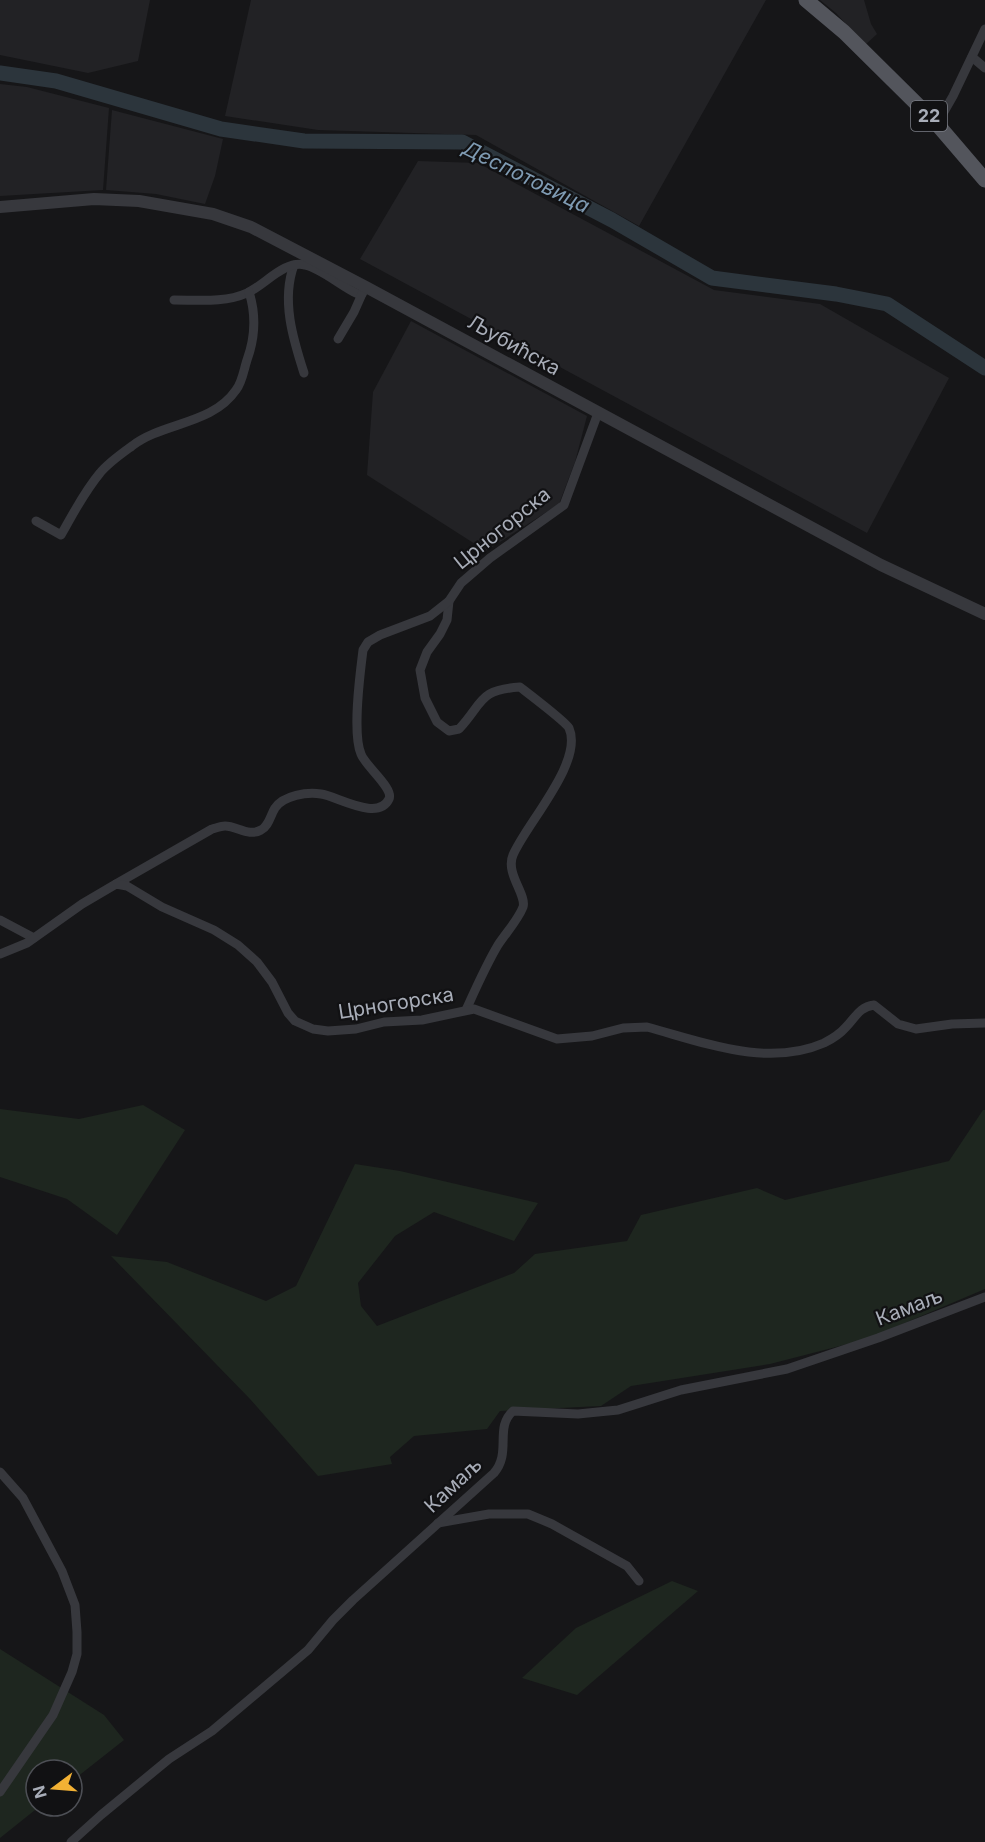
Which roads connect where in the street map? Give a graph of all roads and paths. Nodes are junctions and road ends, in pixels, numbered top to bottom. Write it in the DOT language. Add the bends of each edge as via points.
graph roads {
  1 [pos="806,0"];
  2 [pos="985,29"];
  3 [pos="972,57"];
  4 [pos="985,68"];
  5 [pos="937,124"];
  6 [pos="985,180"];
  7 [pos="0,207"];
  8 [pos="294,265"];
  9 [pos="364,290"];
  10 [pos="249,292"];
  11 [pos="174,300"];
  12 [pos="338,339"];
  13 [pos="304,373"];
  14 [pos="598,413"];
  15 [pos="36,521"];
  16 [pos="449,601"];
  17 [pos="985,614"];
  18 [pos="116,884"];
  19 [pos="0,920"];
  20 [pos="34,938"];
  21 [pos="0,954"];
  22 [pos="466,1010"];
  23 [pos="985,1023"];
  24 [pos="985,1297"];
  25 [pos="0,1472"];
  26 [pos="438,1523"];
  27 [pos="639,1581"];
  28 [pos="0,1792"];
  29 [pos="71,1842"];
  1 -- 5 [label="main road, 22"];
  2 -- 3 [label="street"];
  3 -- 4 [label="street"];
  3 -- 5 [label="street"];
  5 -- 6 [label="main road, 22"];
  7 -- 9 [label="street, Љубићска" via="94,199 139,201 213,214 251,227"];
  8 -- 9 [label="street" via="305,264 350,291"];
  8 -- 10 [label="street"];
  8 -- 13 [label="street" via="290,285 291,330"];
  9 -- 12 [label="street"];
  9 -- 14 [label="street, Љубићска"];
  10 -- 11 [label="street" via="225,299"];
  10 -- 15 [label="street" via="254,308 252,346 237,390 219,406 185,424 153,433 133,445 101,472 60,535"];
  14 -- 16 [label="street, Црногорска" via="564,505 490,558 461,584"];
  14 -- 17 [label="street, Љубићска" via="881,565"];
  16 -- 18 [label="street" via="430,616 368,642 363,650 360,753 386,784 390,793 384,806 363,808 321,794 294,796 276,807 259,832 225,826 212,829"];
  16 -- 22 [label="street" via="447,620 420,670 425,698 437,722 448,731 459,729 488,693 520,687 562,720 569,728 571,740 562,775 512,856 512,873 523,908 497,946"];
  18 -- 20 [label="street"];
  18 -- 22 [label="street, Црногорска" via="127,886 238,945 272,982 288,1013 313,1029 356,1029"];
  19 -- 20 [label="street"];
  20 -- 21 [label="street"];
  22 -- 23 [label="street, Црногорска" via="474,1009 557,1039 647,1027 731,1050 762,1053 790,1052 823,1043 839,1034 858,1012 874,1005 898,1024 916,1029"];
  24 -- 26 [label="street, Камаљ" via="787,1369 681,1390 618,1410 578,1414 513,1411 503,1426 500,1466"];
  25 -- 28 [label="street" via="23,1498 63,1570 75,1605 77,1632 72,1672 53,1715"];
  26 -- 27 [label="street" via="489,1514 528,1514 627,1566"];
  26 -- 29 [label="street, Камаљ" via="346,1607 308,1650"];
}
